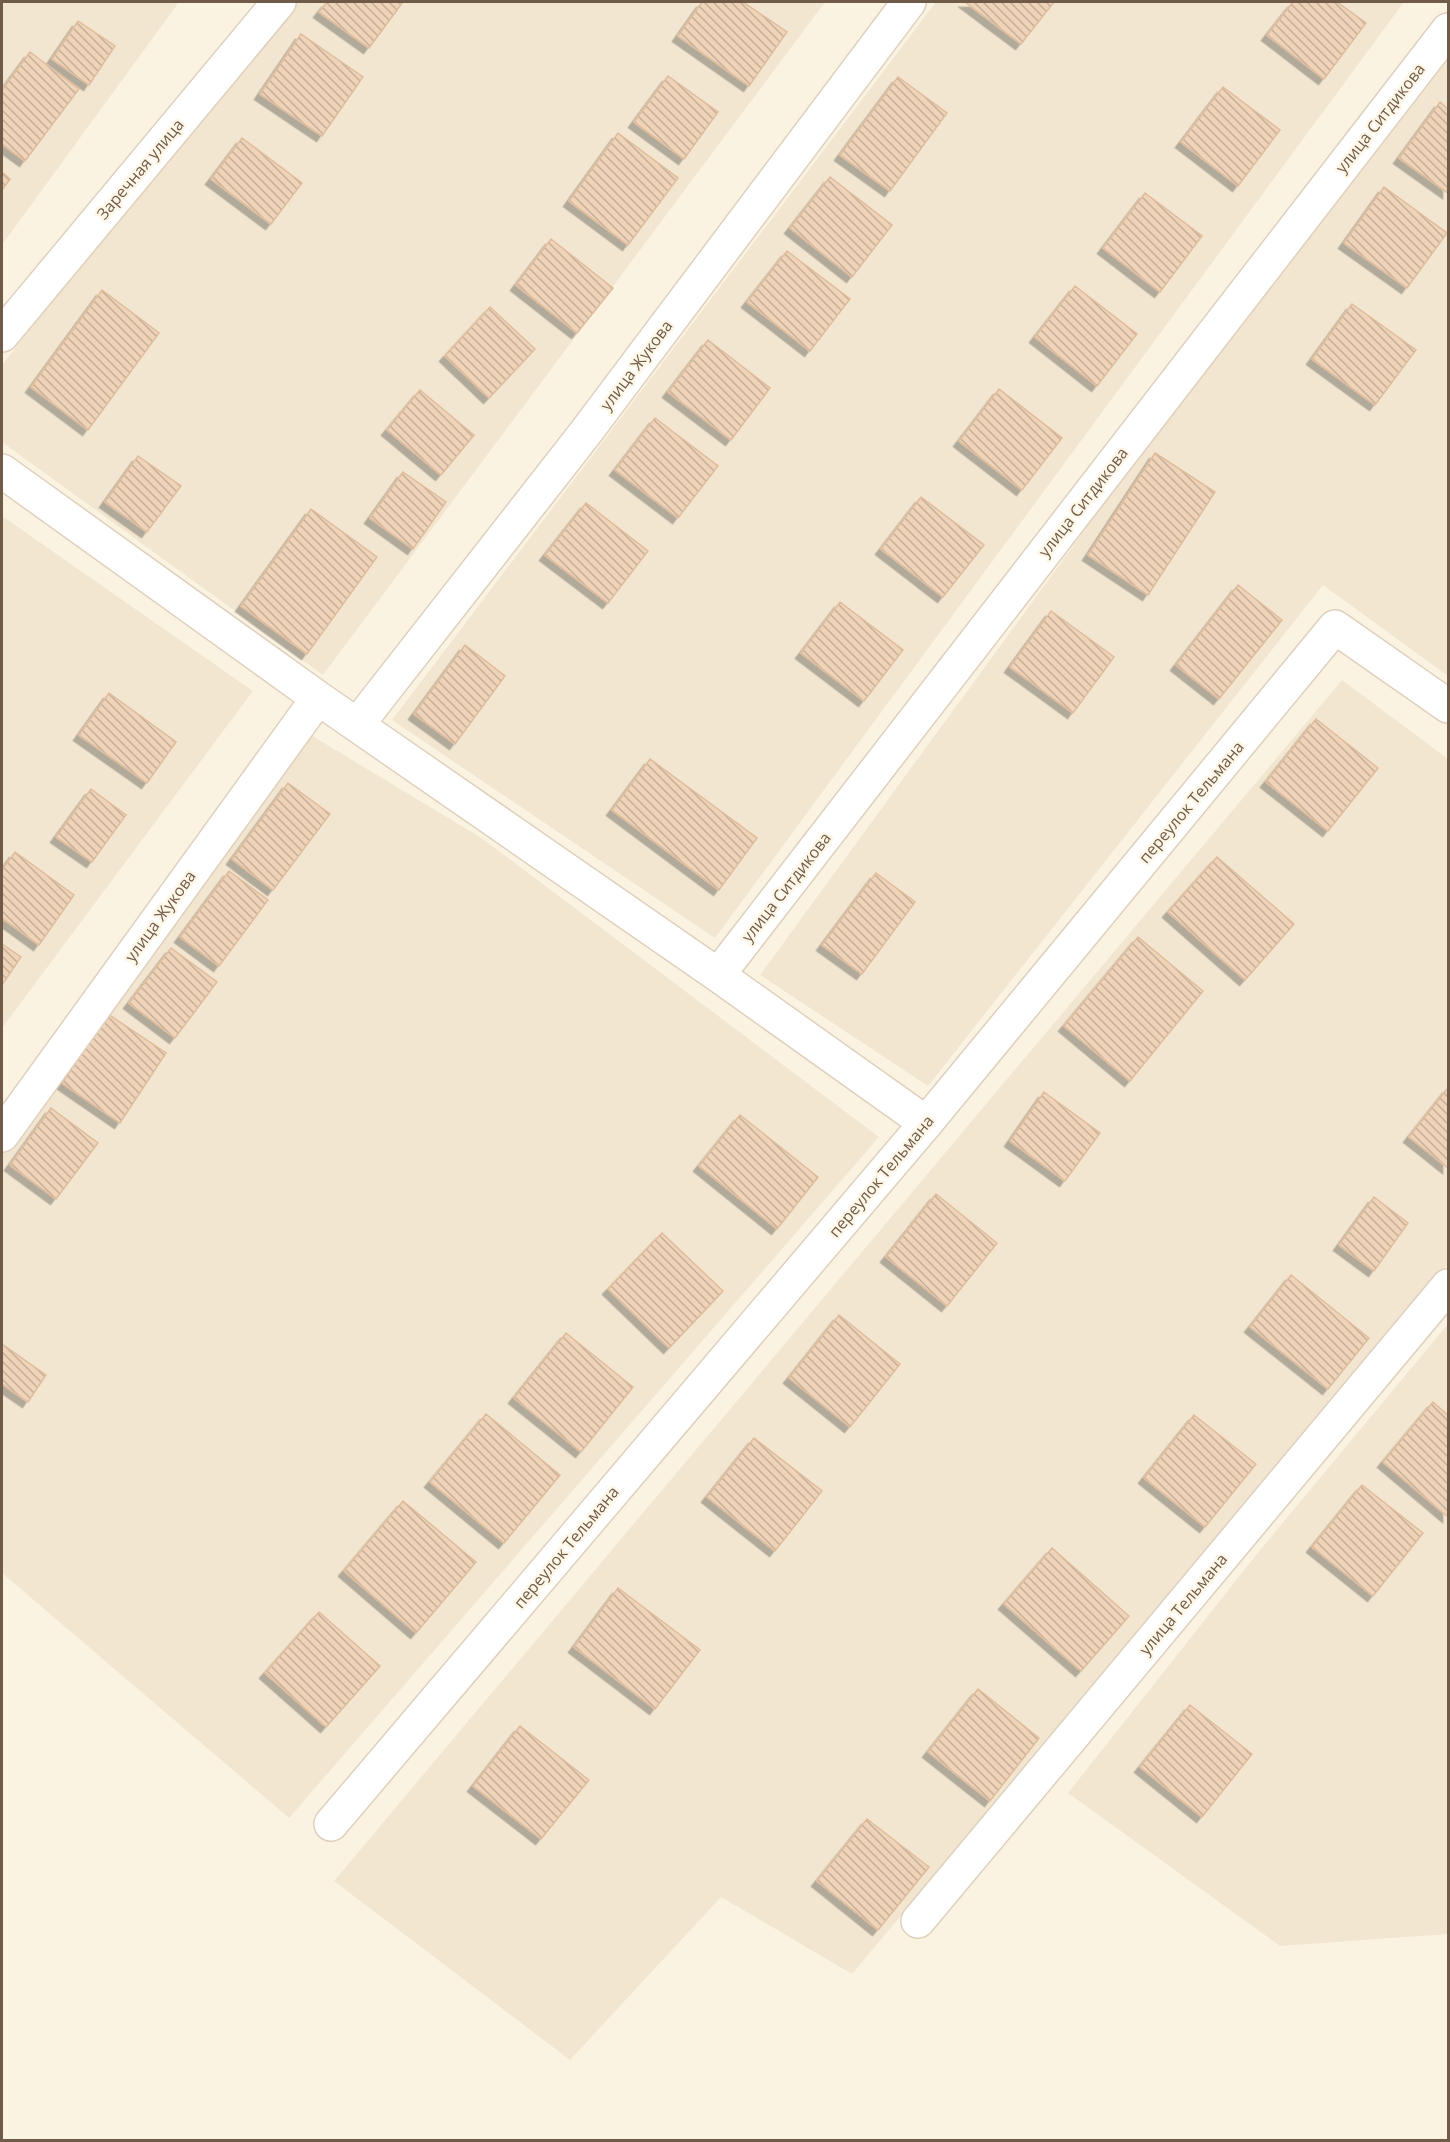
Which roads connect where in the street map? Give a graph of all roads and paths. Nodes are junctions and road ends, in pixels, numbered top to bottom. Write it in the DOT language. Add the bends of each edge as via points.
graph roads {
  1 [pos="279,2"];
  2 [pos="909,2"];
  3 [pos="1449,30"];
  4 [pos="2,335"];
  5 [pos="2,471"];
  6 [pos="318,698"];
  7 [pos="1449,706"];
  8 [pos="357,725"];
  9 [pos="718,975"];
  10 [pos="926,1123"];
  11 [pos="2,1135"];
  12 [pos="1449,1286"];
  13 [pos="331,1824"];
  14 [pos="918,1921"];
  1 -- 4 [label="street, Заречная улица"];
  2 -- 8 [label="street, улица Жукова" via="586,432"];
  3 -- 9 [label="street, улица Ситдикова"];
  5 -- 6 [label="street"];
  6 -- 8 [label="street"];
  6 -- 11 [label="street, улица Жукова"];
  7 -- 10 [label="street, переулок Тельмана" via="1335,627"];
  8 -- 9 [label="street"];
  9 -- 10 [label="street"];
  10 -- 13 [label="street, переулок Тельмана"];
  12 -- 14 [label="street, улица Тельмана"];
}
